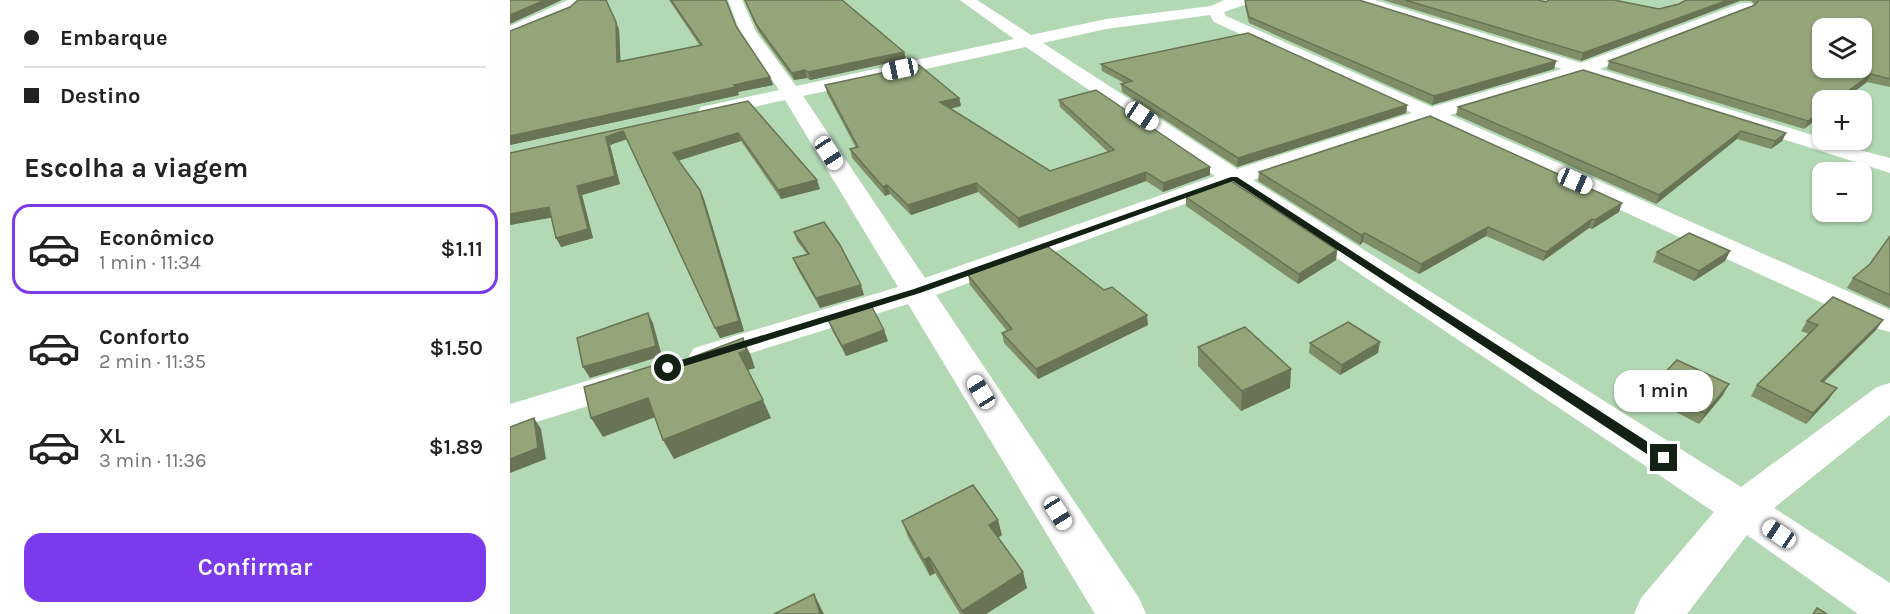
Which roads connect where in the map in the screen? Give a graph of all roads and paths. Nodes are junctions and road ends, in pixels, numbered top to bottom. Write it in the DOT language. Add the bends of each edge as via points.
graph roads {
  1 [pos="578,0"];
  2 [pos="735,0"];
  3 [pos="968,0"];
  4 [pos="1245,0"];
  5 [pos="1360,0"];
  6 [pos="1746,6"];
  7 [pos="1215,10"];
  8 [pos="510,32"];
  9 [pos="1031,40"];
  10 [pos="1583,69"];
  11 [pos="791,93"];
  12 [pos="1428,115"];
  13 [pos="685,116"];
  14 [pos="1890,166"];
  15 [pos="1234,178"];
  16 [pos="917,291"];
  17 [pos="1890,322"];
  18 [pos="680,364"];
  19 [pos="646,375"];
  20 [pos="1890,396"];
  21 [pos="510,417"];
  22 [pos="1742,509"];
  23 [pos="1890,609"];
  24 [pos="1122,614"];
  25 [pos="1658,614"];
  1 -- 8 [label="street" via="567,9"];
  2 -- 11 [label="street" via="748,32"];
  3 -- 9 [label="street"];
  4 -- 7 [label="street"];
  5 -- 10 [label="street"];
  6 -- 10 [label="street"];
  7 -- 9 [label="street" via="1106,24"];
  7 -- 12 [label="street" via="1220,19"];
  9 -- 11 [label="street"];
  9 -- 15 [label="street"];
  10 -- 12 [label="street"];
  10 -- 14 [label="street"];
  11 -- 13 [label="street"];
  11 -- 16 [label="street"];
  12 -- 15 [label="street"];
  12 -- 17 [label="street"];
  15 -- 16 [label="street"];
  15 -- 22 [label="street"];
  16 -- 18 [label="street"];
  16 -- 24 [label="street"];
  19 -- 21 [label="street"];
  20 -- 22 [label="street"];
  22 -- 23 [label="street"];
  22 -- 25 [label="street"];
}
